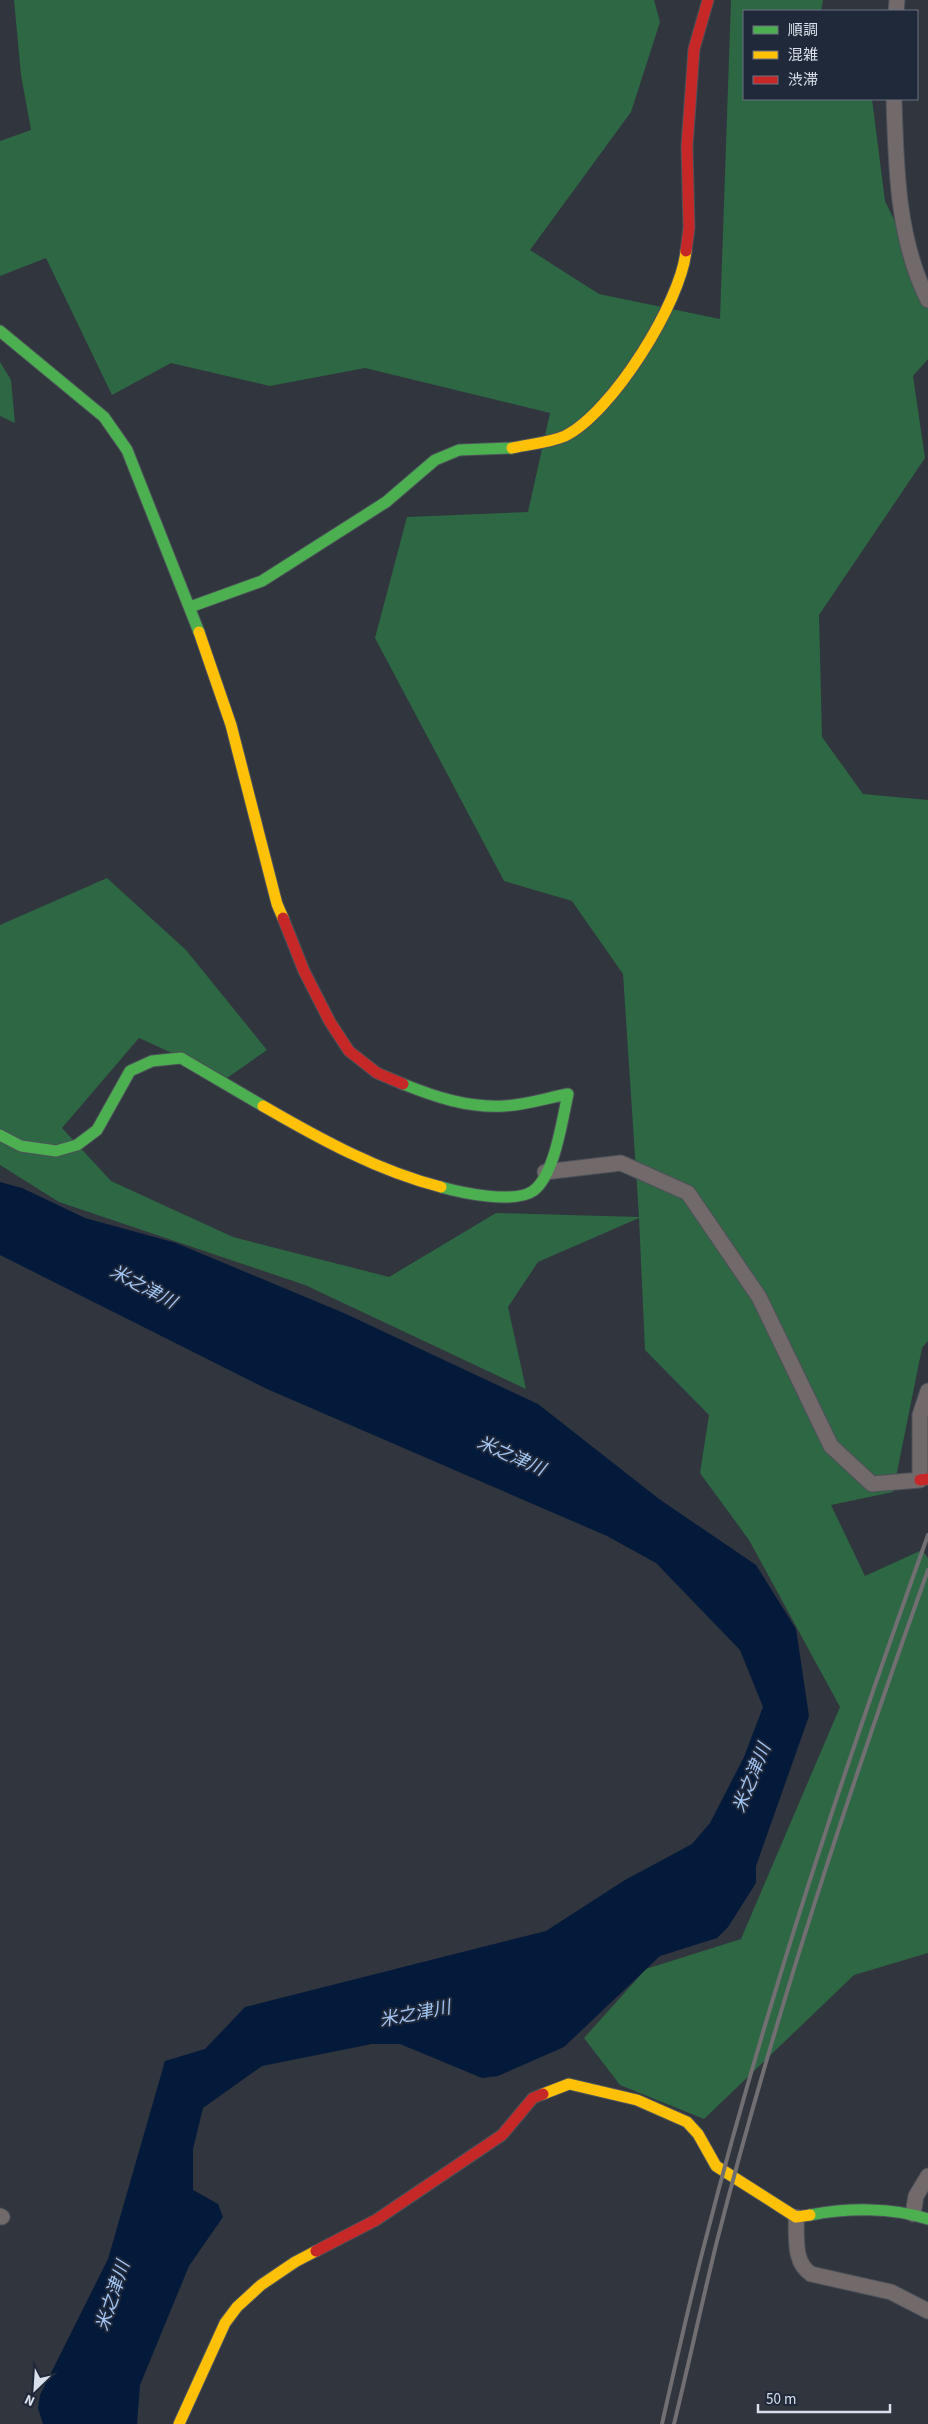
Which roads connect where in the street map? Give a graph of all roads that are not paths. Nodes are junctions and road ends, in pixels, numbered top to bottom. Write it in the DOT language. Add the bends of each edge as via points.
graph roads {
  1 [pos="708,0"];
  2 [pos="894,100"];
  3 [pos="928,300"];
  4 [pos="0,331"];
  5 [pos="190,607"];
  6 [pos="0,1135"];
  7 [pos="545,1172"];
  8 [pos="928,1391"];
  9 [pos="924,1479"];
  10 [pos="928,2176"];
  11 [pos="912,2214"];
  12 [pos="796,2217"];
  13 [pos="928,2219"];
  14 [pos="928,2311"];
  15 [pos="179,2424"];
  1 -- 5 [label="street" via="694,49 687,146 689,228 685,263 637,363 588,420 564,436 508,449 459,450 435,460 386,502 262,581"];
  2 -- 3 [label="street" via="903,222 919,282"];
  4 -- 5 [label="street" via="104,418 127,450"];
  5 -- 7 [label="street" via="231,725 277,904 304,971 330,1022 349,1051 377,1073 432,1096 467,1104 504,1106 568,1094 551,1161"];
  6 -- 7 [label="street" via="22,1146 56,1151 77,1145 96,1130 130,1071 152,1061 181,1058 367,1161 436,1186 476,1196 523,1196 537,1188"];
  7 -- 9 [label="street" via="620,1163 688,1193 759,1297 831,1446 872,1484"];
  8 -- 9 [label="street" via="920,1415"];
  10 -- 11 [label="street" via="916,2196"];
  11 -- 12 [label="street" via="840,2209"];
  11 -- 13 [label="street"];
  12 -- 14 [label="street" via="798,2257 802,2268 811,2274 891,2292"];
  12 -- 15 [label="street" via="716,2166 698,2134 687,2122 637,2100 569,2084 533,2098 502,2135 376,2220 295,2262 262,2285 237,2307 225,2323"];
}
